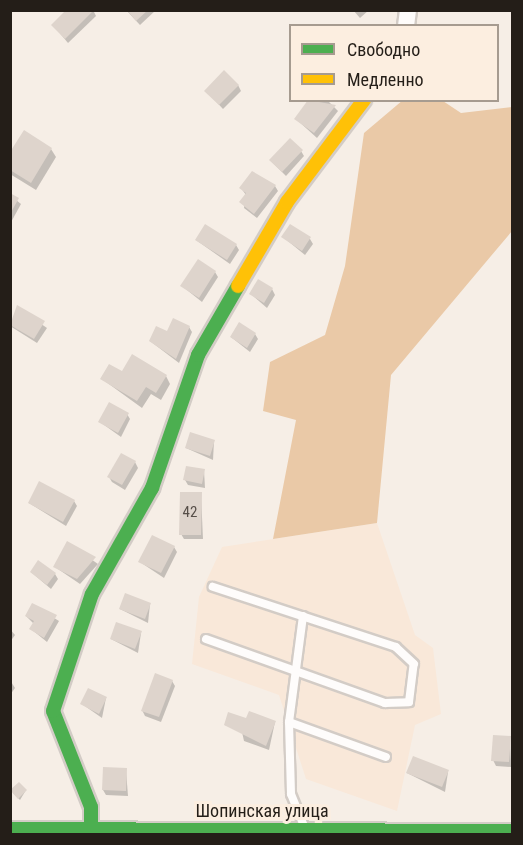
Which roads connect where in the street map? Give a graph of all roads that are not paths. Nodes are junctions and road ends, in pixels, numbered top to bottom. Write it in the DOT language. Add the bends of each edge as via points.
graph roads {
  1 [pos="362,102"];
  2 [pos="213,587"];
  3 [pos="303,616"];
  4 [pos="206,639"];
  5 [pos="294,671"];
  6 [pos="290,722"];
  7 [pos="386,757"];
  8 [pos="91,828"];
  9 [pos="10,829"];
  10 [pos="299,831"];
  11 [pos="513,831"];
  1 -- 8 [label="street" via="287,202 198,355 152,488 92,594 52,711 91,807"];
  2 -- 3 [label="lane"];
  3 -- 5 [label="lane"];
  3 -- 5 [label="lane" via="396,647 414,664 409,702 385,704"];
  4 -- 5 [label="lane"];
  5 -- 6 [label="lane"];
  6 -- 7 [label="lane"];
  6 -- 10 [label="lane" via="291,794"];
  8 -- 9 [label="street, Шопинская улица"];
  8 -- 10 [label="street, Шопинская улица"];
  10 -- 11 [label="street, Шопинская улица"];
}
